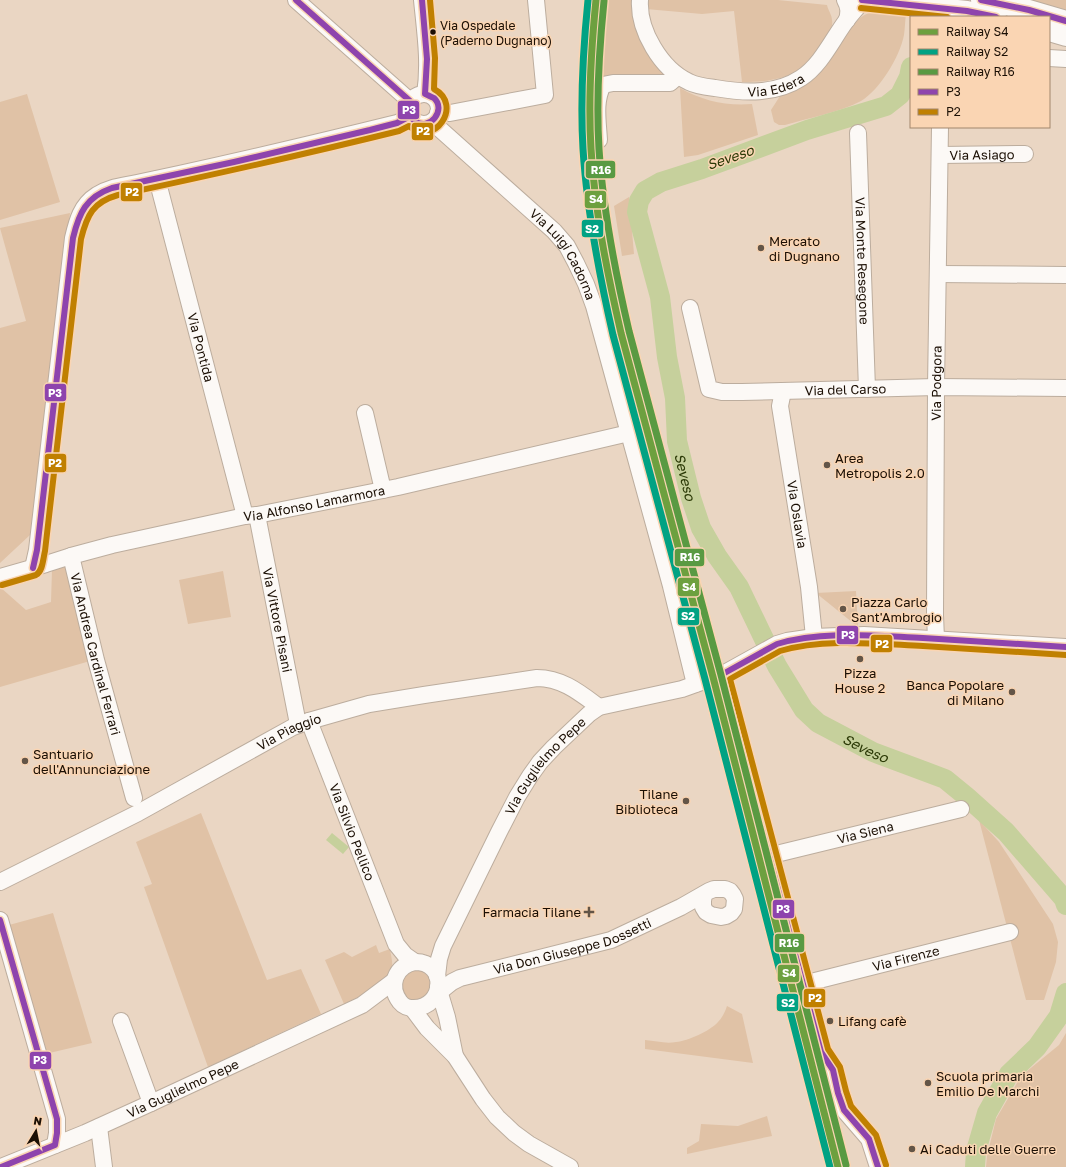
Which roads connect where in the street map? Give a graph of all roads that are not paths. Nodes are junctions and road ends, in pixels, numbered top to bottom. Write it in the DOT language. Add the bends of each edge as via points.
graph roads {
  1 [pos="296,0"];
  2 [pos="422,0"];
  3 [pos="536,0"];
  4 [pos="640,0"];
  5 [pos="845,0"];
  6 [pos="863,0"];
  7 [pos="981,0"];
  8 [pos="990,16"];
  9 [pos="1049,16"];
  10 [pos="1050,16"];
  11 [pos="847,20"];
  12 [pos="1066,21"];
  13 [pos="1050,31"];
  14 [pos="1066,36"];
  15 [pos="1050,58"];
  16 [pos="1066,59"];
  17 [pos="678,76"];
  18 [pos="425,94"];
  19 [pos="410,109"];
  20 [pos="435,118"];
  21 [pos="940,128"];
  22 [pos="858,133"];
  23 [pos="599,140"];
  24 [pos="1025,154"];
  25 [pos="940,155"];
  26 [pos="157,179"];
  27 [pos="938,274"];
  28 [pos="1066,275"];
  29 [pos="690,308"];
  30 [pos="936,388"];
  31 [pos="1066,388"];
  32 [pos="867,389"];
  33 [pos="783,391"];
  34 [pos="365,413"];
  35 [pos="629,433"];
  36 [pos="384,490"];
  37 [pos="251,516"];
  38 [pos="71,556"];
  39 [pos="33,568"];
  40 [pos="0,578"];
  41 [pos="814,637"];
  42 [pos="936,639"];
  43 [pos="1066,647"];
  44 [pos="721,675"];
  45 [pos="695,684"];
  46 [pos="599,707"];
  47 [pos="303,722"];
  48 [pos="134,798"];
  49 [pos="962,808"];
  50 [pos="768,856"];
  51 [pos="0,882"];
  52 [pos="704,902"];
  53 [pos="0,920"];
  54 [pos="1010,932"];
  55 [pos="396,944"];
  56 [pos="436,974"];
  57 [pos="395,980"];
  58 [pos="803,984"];
  59 [pos="362,1005"];
  60 [pos="407,1006"];
  61 [pos="121,1021"];
  62 [pos="455,1056"];
  63 [pos="151,1104"];
  64 [pos="57,1119"];
  65 [pos="92,1130"];
  66 [pos="55,1144"];
  67 [pos="1,1167"];
  68 [pos="104,1167"];
  69 [pos="570,1167"];
  70 [pos="878,1167"];
  1 -- 19 [label="street"];
  2 -- 18 [label="street" via="428,63"];
  3 -- 20 [label="street" via="545,95 450,112"];
  4 -- 17 [label="street, Via Edera" via="645,33 665,63"];
  5 -- 11 [label="street" via="848,8"];
  6 -- 8 [label="main road"];
  6 -- 11 [label="street, Via Edera"];
  7 -- 9 [label="main road"];
  10 -- 12 [label="main road"];
  11 -- 17 [label="street, Via Edera" via="811,70 782,87 738,92 706,87"];
  13 -- 14 [label="main road"];
  15 -- 16 [label="street"];
  17 -- 23 [label="street" via="670,83 603,85 598,100"];
  18 -- 19 [label="street" via="416,96"];
  18 -- 20 [label="street" via="437,102 439,108"];
  19 -- 20 [label="street" via="413,121 418,124 424,125"];
  19 -- 26 [label="street" via="404,120 397,123"];
  20 -- 35 [label="street, Via Luigi Cadorna" via="567,246 594,306"];
  21 -- 25 [label="street, Via Podgora"];
  22 -- 32 [label="street, Via Monte Resegone"];
  24 -- 25 [label="street, Via Asiago"];
  25 -- 27 [label="street, Via Podgora"];
  26 -- 37 [label="street, Via Pontida"];
  26 -- 39 [label="street" via="105,190 88,202 77,221"];
  27 -- 28 [label="street"];
  27 -- 30 [label="street, Via Podgora"];
  29 -- 33 [label="street, Via del Carso" via="709,389 722,392"];
  30 -- 31 [label="street, Via del Carso"];
  30 -- 32 [label="street, Via del Carso"];
  30 -- 42 [label="street, Via Podgora"];
  32 -- 33 [label="street, Via del Carso"];
  33 -- 41 [label="street, Via Oslavia" via="780,406 809,587"];
  34 -- 36 [label="street"];
  35 -- 36 [label="street, Via Alfonso Lamarmora"];
  35 -- 45 [label="street, Via Luigi Cadorna"];
  36 -- 37 [label="street, Via Alfonso Lamarmora"];
  37 -- 38 [label="street, Via Alfonso Lamarmora"];
  37 -- 47 [label="street, Via Vittore Pisani"];
  38 -- 39 [label="street, Via Alfonso Lamarmora"];
  38 -- 48 [label="street, Via Andrea Cardinal Ferrari" via="96,660"];
  39 -- 40 [label="street, Via Alfonso Lamarmora"];
  41 -- 42 [label="street, Via Guglielmo Pepe" via="864,635"];
  41 -- 44 [label="street, Via Guglielmo Pepe" via="777,644"];
  42 -- 43 [label="street, Via Guglielmo Pepe"];
  44 -- 45 [label="street, Via Guglielmo Pepe"];
  44 -- 50 [label="street"];
  45 -- 46 [label="street, Via Guglielmo Pepe"];
  46 -- 47 [label="street, Via Piaggio" via="564,683 537,678 388,701"];
  46 -- 56 [label="street, Via Guglielmo Pepe" via="544,756 517,797"];
  47 -- 51 [label="street, Via Piaggio" via="138,813"];
  47 -- 55 [label="street, Via Silvio Pellico"];
  49 -- 50 [label="street, Via Siena"];
  50 -- 58 [label="street"];
  52 -- 56 [label="street, Via Don Giuseppe Dossetti" via="691,907 681,907 611,940 460,978"];
  53 -- 64 [label="street"];
  54 -- 58 [label="street, Via Firenze"];
  55 -- 56 [label="street, Via Silvio Pellico" via="405,955"];
  55 -- 57 [label="street, Via Silvio Pellico"];
  56 -- 57 [label="street" via="409,963 400,969"];
  56 -- 60 [label="street" via="433,1000 419,1008"];
  56 -- 62 [label="street"];
  57 -- 59 [label="street, Via Guglielmo Pepe"];
  57 -- 60 [label="street" via="395,992"];
  58 -- 70 [label="street" via="820,1052 833,1070 840,1101 844,1110 869,1139"];
  59 -- 60 [label="street, Via Guglielmo Pepe" via="382,1003"];
  59 -- 63 [label="street, Via Guglielmo Pepe"];
  60 -- 62 [label="street"];
  61 -- 63 [label="street"];
  62 -- 69 [label="street" via="483,1099 502,1122 529,1144"];
  63 -- 65 [label="street, Via Guglielmo Pepe"];
  64 -- 65 [label="street" via="68,1127"];
  64 -- 66 [label="street"];
  65 -- 66 [label="street, Via Guglielmo Pepe"];
  65 -- 68 [label="street"];
  66 -- 67 [label="street, Via Guglielmo Pepe"];
}
